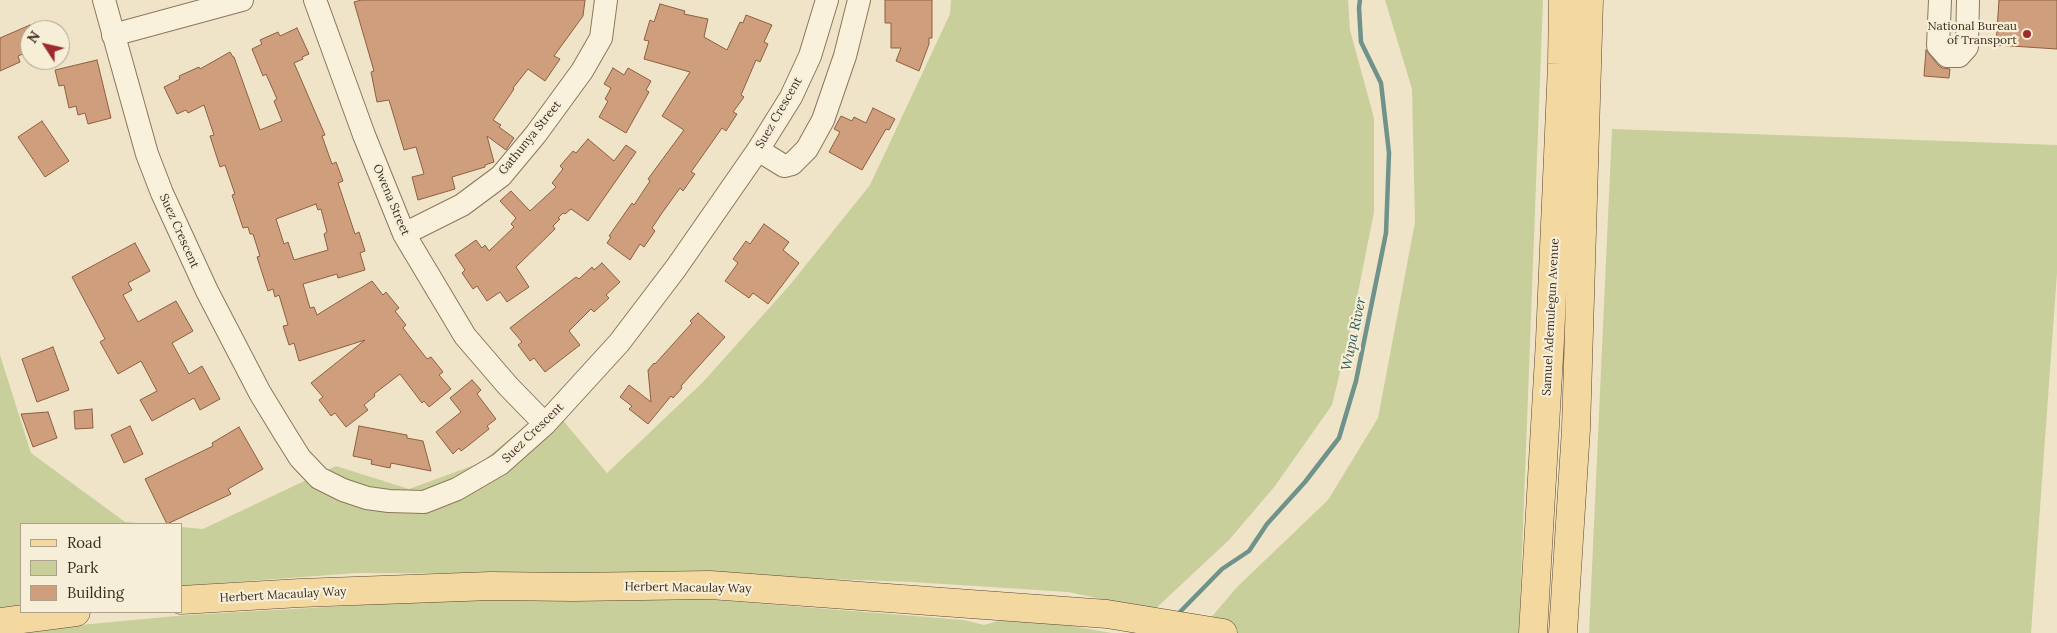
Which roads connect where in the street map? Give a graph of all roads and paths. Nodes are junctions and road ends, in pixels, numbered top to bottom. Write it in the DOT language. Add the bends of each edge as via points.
graph roads {
  1 [pos="104,0"];
  2 [pos="242,0"];
  3 [pos="315,0"];
  4 [pos="606,0"];
  5 [pos="827,0"];
  6 [pos="859,0"];
  7 [pos="1563,0"];
  8 [pos="1589,0"];
  9 [pos="1940,0"];
  10 [pos="1968,0"];
  11 [pos="212,4"];
  12 [pos="114,35"];
  13 [pos="758,150"];
  14 [pos="404,234"];
  15 [pos="545,424"];
  16 [pos="182,600"];
  17 [pos="68,613"];
  18 [pos="0,622"];
  19 [pos="1223,633"];
  20 [pos="1533,633"];
  21 [pos="1563,633"];
  1 -- 12 [label="street, Suez Crescent"];
  2 -- 11 [label="street"];
  3 -- 14 [label="street, Owena Street" via="364,136"];
  4 -- 14 [label="street, Gathunya Street" via="601,38 582,71 501,176 462,205"];
  5 -- 13 [label="street, Suez Crescent" via="810,56 791,97"];
  6 -- 13 [label="street" via="846,56 830,102 807,149 792,164 784,166"];
  7 -- 20 [label="main road, Samuel Ademulegun Avenue" via="1551,330"];
  8 -- 21 [label="main road" via="1576,430"];
  9 -- 10 [label="street" via="1938,46 1947,56 1959,56 1967,47"];
  11 -- 12 [label="street"];
  12 -- 15 [label="street, Suez Crescent" via="147,154 179,233 260,393 300,458 320,478 367,498 424,502 457,489 500,464"];
  13 -- 15 [label="street, Suez Crescent" via="619,343"];
  14 -- 15 [label="street, Owena Street" via="465,336"];
  16 -- 19 [label="main road, Herbert Macaulay Way" via="491,586 710,585 1107,614"];
  17 -- 18 [label="main road"];
}
